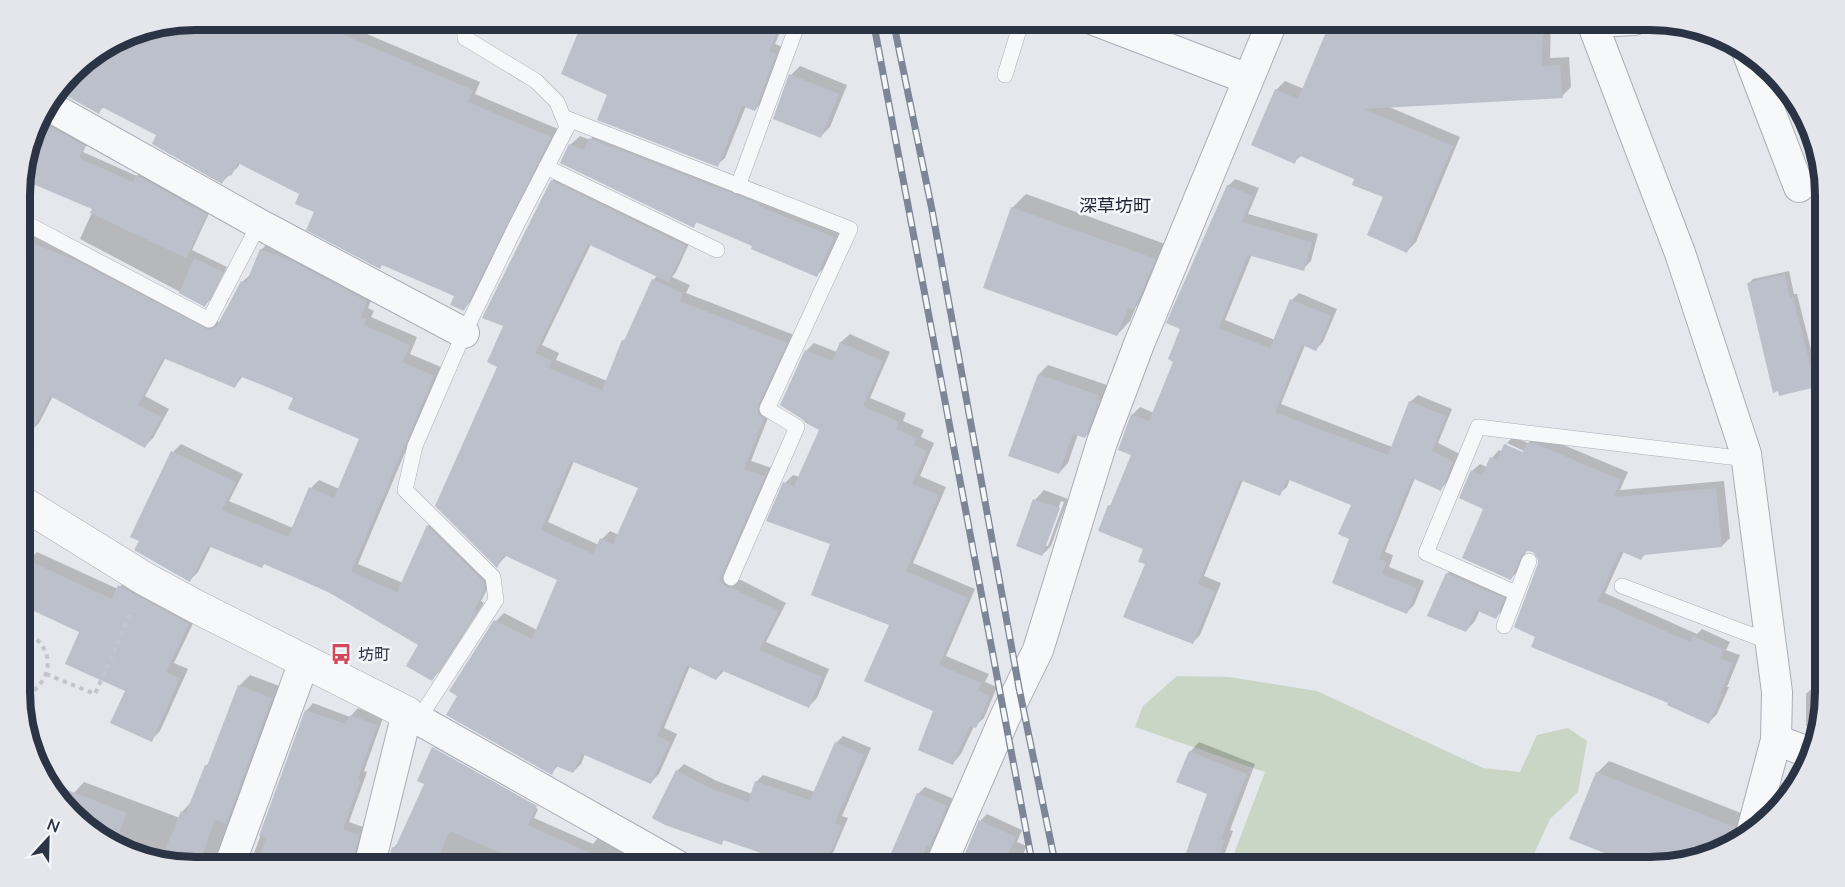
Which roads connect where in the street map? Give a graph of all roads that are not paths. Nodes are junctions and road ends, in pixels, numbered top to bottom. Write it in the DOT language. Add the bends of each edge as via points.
graph roads {
  1 [pos="465,30"];
  2 [pos="795,30"];
  3 [pos="1019,30"];
  4 [pos="1120,30"];
  5 [pos="1269,30"];
  6 [pos="1594,30"];
  7 [pos="1753,66"];
  8 [pos="1005,75"];
  9 [pos="1248,80"];
  10 [pos="55,109"];
  11 [pos="563,117"];
  12 [pos="546,167"];
  13 [pos="738,186"];
  14 [pos="1799,187"];
  15 [pos="259,224"];
  16 [pos="30,225"];
  17 [pos="717,250"];
  18 [pos="464,333"];
  19 [pos="1747,459"];
  20 [pos="30,508"];
  21 [pos="1529,561"];
  22 [pos="731,578"];
  23 [pos="1622,586"];
  24 [pos="1516,593"];
  25 [pos="1504,626"];
  26 [pos="1770,642"];
  27 [pos="304,662"];
  28 [pos="412,717"];
  29 [pos="1776,740"];
  30 [pos="1804,750"];
  31 [pos="1755,819"];
  32 [pos="233,857"];
  33 [pos="372,857"];
  34 [pos="641,857"];
  35 [pos="944,857"];
  1 -- 11 [label="lane" via="465,38 536,81 557,102"];
  2 -- 13 [label="lane"];
  3 -- 8 [label="lane"];
  4 -- 9 [label="street"];
  5 -- 9 [label="street"];
  6 -- 19 [label="street" via="1680,253"];
  7 -- 14 [label="street"];
  9 -- 35 [label="street" via="1102,442 1038,650"];
  10 -- 15 [label="street"];
  11 -- 12 [label="lane" via="567,127"];
  11 -- 13 [label="lane"];
  12 -- 17 [label="lane"];
  12 -- 18 [label="lane"];
  13 -- 22 [label="lane" via="850,229 767,409 797,427"];
  15 -- 16 [label="lane" via="210,320"];
  15 -- 18 [label="street"];
  18 -- 28 [label="lane" via="415,446 405,490 493,577 496,600"];
  19 -- 24 [label="lane" via="1478,427 1426,552"];
  19 -- 26 [label="street"];
  20 -- 27 [label="street" via="145,579"];
  21 -- 24 [label="lane"];
  23 -- 26 [label="lane"];
  24 -- 25 [label="lane"];
  26 -- 29 [label="street" via="1777,692"];
  27 -- 28 [label="street"];
  27 -- 32 [label="street"];
  28 -- 33 [label="street"];
  28 -- 34 [label="street"];
  29 -- 30 [label="street"];
  29 -- 31 [label="street"];
}
